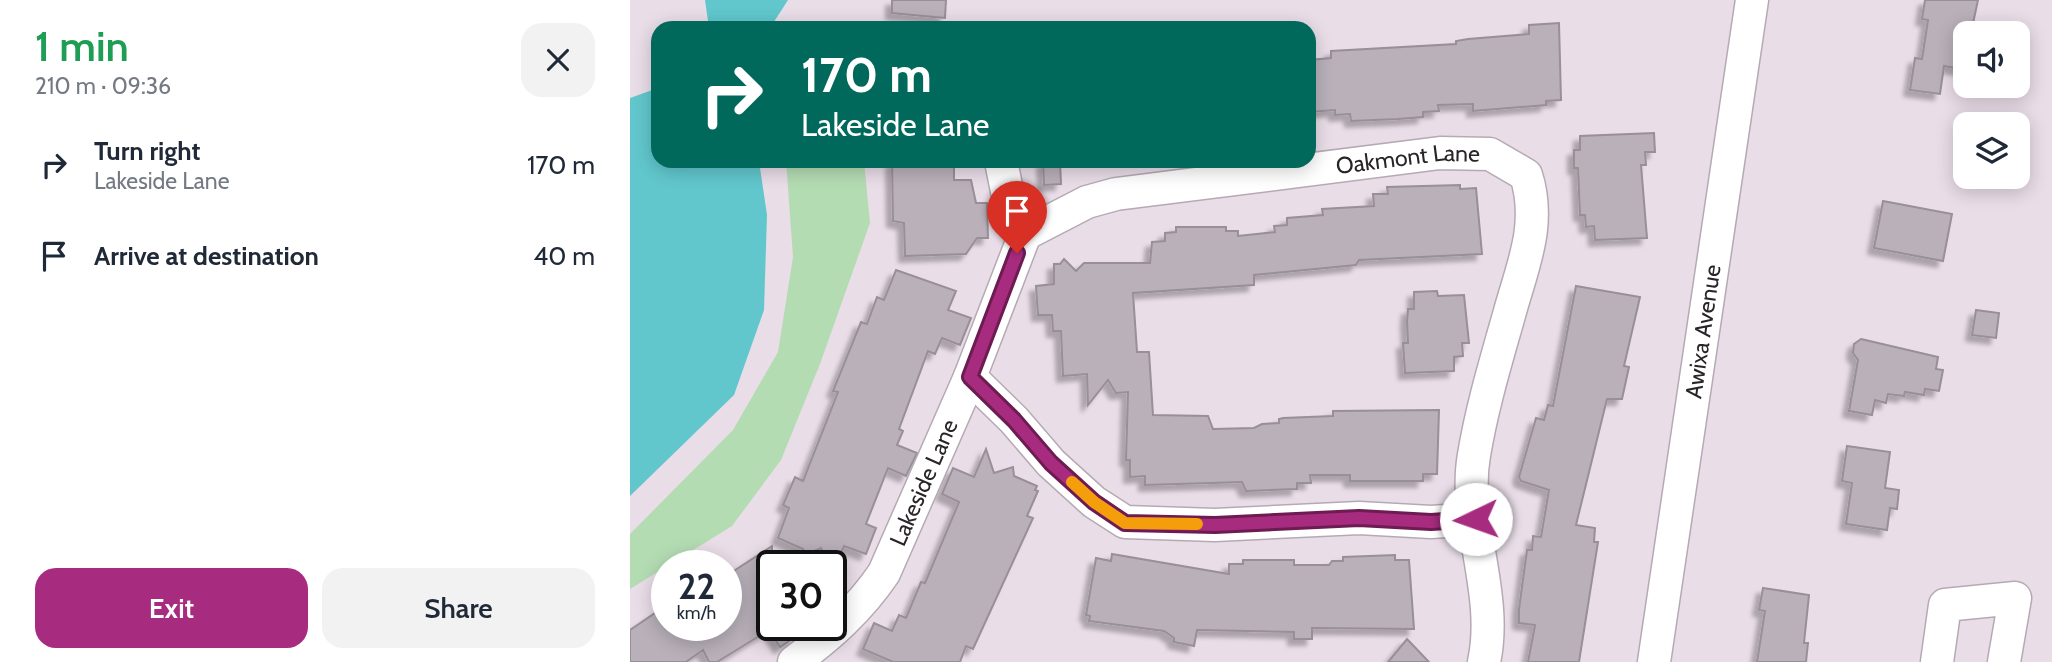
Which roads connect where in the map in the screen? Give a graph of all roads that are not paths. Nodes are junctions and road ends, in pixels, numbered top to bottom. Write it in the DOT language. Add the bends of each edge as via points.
graph roads {
  1 [pos="1752,0"];
  2 [pos="1002,168"];
  3 [pos="1025,234"];
  4 [pos="970,377"];
  5 [pos="1476,519"];
  6 [pos="794,662"];
  7 [pos="1483,662"];
  8 [pos="1654,662"];
  9 [pos="1937,662"];
  10 [pos="2004,662"];
  1 -- 8 [label="street, Awixa Avenue"];
  2 -- 3 [label="street" via="1010,206"];
  3 -- 4 [label="street, Lakeside Lane"];
  3 -- 5 [label="street, Oakmont Lane" via="1087,202 1116,194 1440,153 1490,154 1511,165 1526,175 1534,215 1529,251 1472,464"];
  4 -- 5 [label="street" via="1051,463 1125,523"];
  4 -- 6 [label="street, Lakeside Lane" via="884,573 843,623"];
  5 -- 7 [label="street, Oakmont Lane" via="1487,615"];
  9 -- 10 [label="street" via="1945,605 2015,598"];
}
